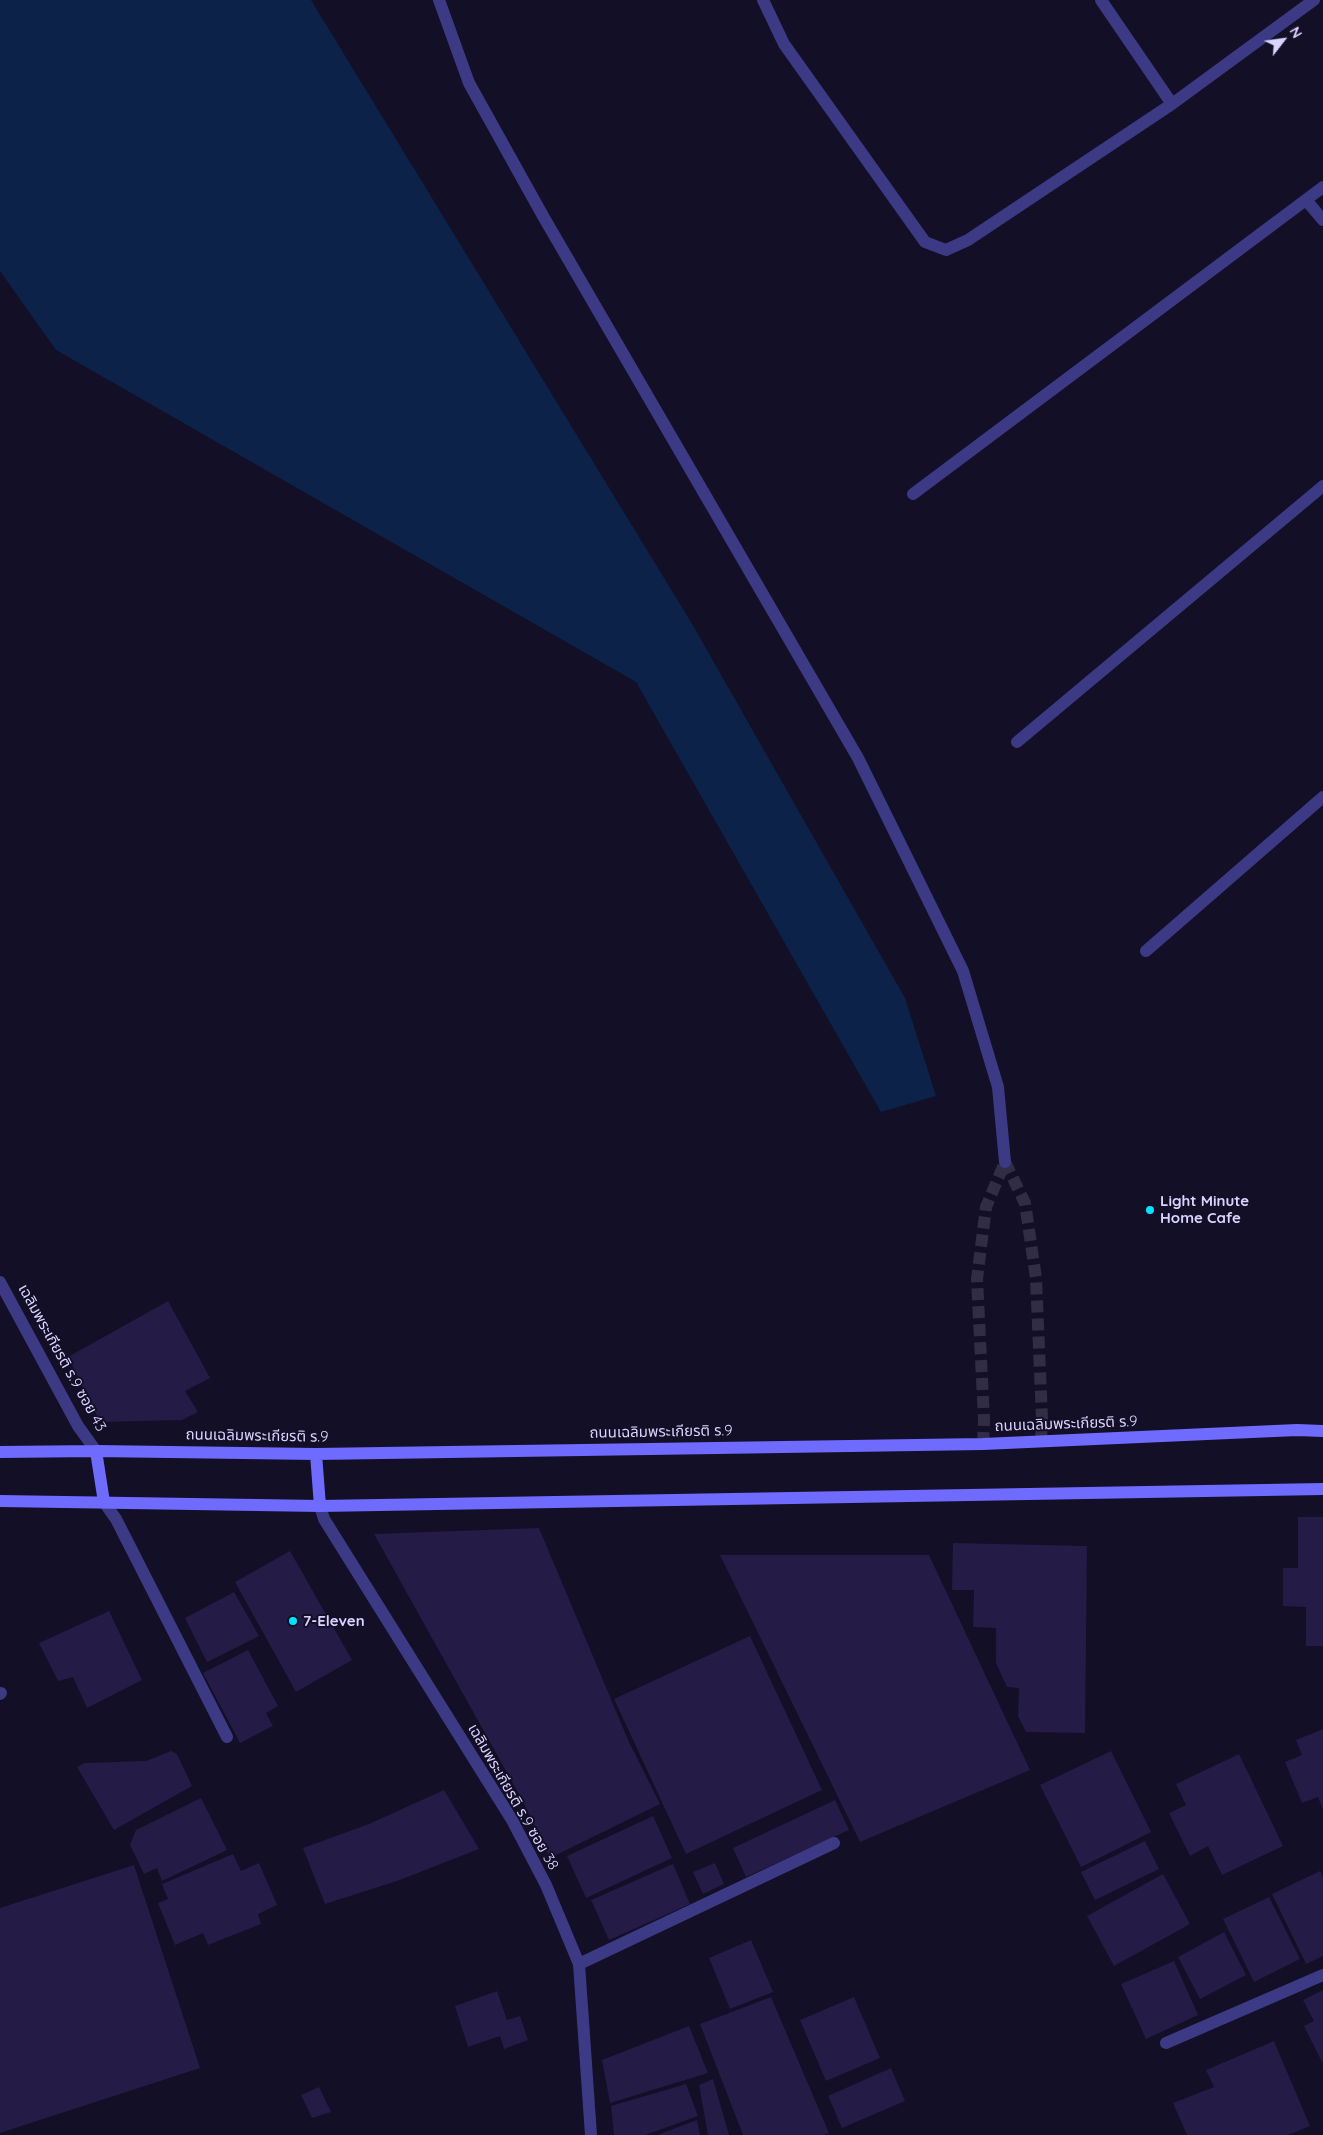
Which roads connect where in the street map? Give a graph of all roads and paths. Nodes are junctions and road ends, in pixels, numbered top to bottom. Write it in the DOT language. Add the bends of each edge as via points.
graph roads {
  1 [pos="439,0"];
  2 [pos="763,0"];
  3 [pos="1101,0"];
  4 [pos="1314,0"];
  5 [pos="1172,104"];
  6 [pos="1323,187"];
  7 [pos="1306,200"];
  8 [pos="1323,220"];
  9 [pos="1323,486"];
  10 [pos="912,494"];
  11 [pos="1017,742"];
  12 [pos="1323,797"];
  13 [pos="1146,951"];
  14 [pos="1005,1162"];
  15 [pos="0,1282"];
  16 [pos="1323,1431"];
  17 [pos="96,1451"];
  18 [pos="0,1452"];
  19 [pos="316,1454"];
  20 [pos="1323,1489"];
  21 [pos="0,1501"];
  22 [pos="104,1502"];
  23 [pos="320,1506"];
  24 [pos="228,1737"];
  25 [pos="834,1843"];
  26 [pos="578,1964"];
  27 [pos="1323,1975"];
  28 [pos="1166,2043"];
  29 [pos="591,2135"];
  1 -- 14 [label="street" via="469,83 858,758 963,970 998,1087"];
  2 -- 5 [label="street" via="784,44 924,242 946,250 968,240"];
  3 -- 5 [label="street"];
  4 -- 5 [label="street"];
  6 -- 7 [label="street"];
  7 -- 8 [label="street"];
  7 -- 10 [label="street"];
  9 -- 11 [label="street"];
  12 -- 13 [label="street"];
  15 -- 17 [label="street, เฉลิมพระเกียรติ ร.9 ซอย 43" via="78,1426"];
  16 -- 19 [label="main road, ถนนเฉลิมพระเกียรติ ร.9" via="982,1444"];
  17 -- 18 [label="main road, ถนนเฉลิมพระเกียรติ ร.9"];
  17 -- 19 [label="main road, ถนนเฉลิมพระเกียรติ ร.9"];
  17 -- 22 [label="main road"];
  19 -- 23 [label="main road"];
  20 -- 23 [label="main road"];
  21 -- 22 [label="main road"];
  22 -- 23 [label="main road"];
  22 -- 24 [label="street" via="116,1519"];
  23 -- 26 [label="street, เฉลิมพระเกียรติ ร.9 ซอย 38" via="324,1519 512,1820 546,1885"];
  25 -- 26 [label="street"];
  26 -- 29 [label="street, เฉลิมพระเกียรติ ร.9 ซอย 38"];
  27 -- 28 [label="street"];
}
